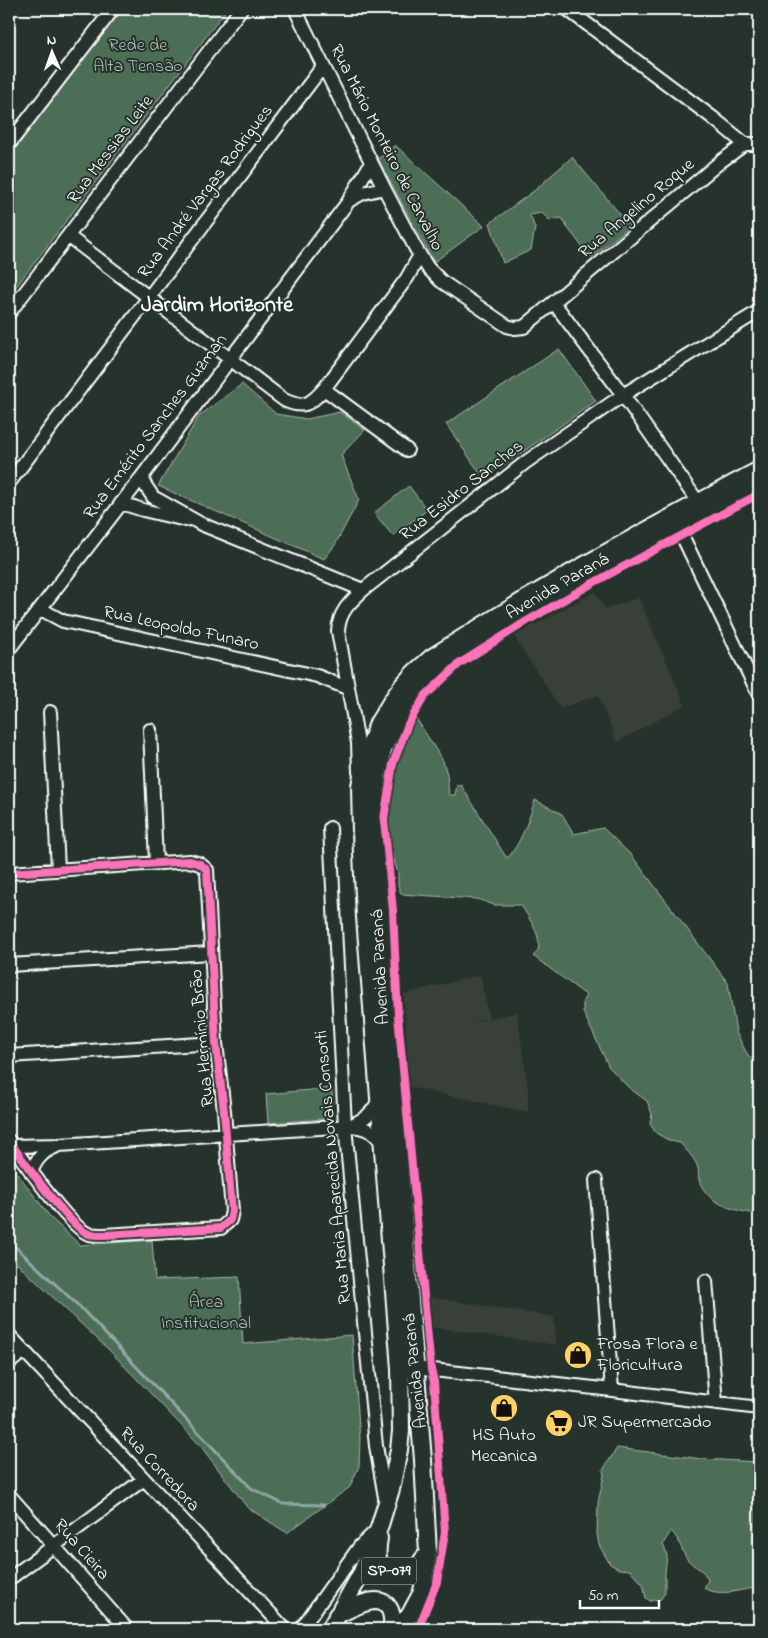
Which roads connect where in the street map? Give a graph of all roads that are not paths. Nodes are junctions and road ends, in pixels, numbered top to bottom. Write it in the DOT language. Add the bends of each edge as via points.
graph roads {
  1 [pos="113,9"];
  2 [pos="242,9"];
  3 [pos="295,9"];
  4 [pos="567,9"];
  5 [pos="323,66"];
  6 [pos="9,144"];
  7 [pos="745,144"];
  8 [pos="759,144"];
  9 [pos="371,163"];
  10 [pos="384,188"];
  11 [pos="348,202"];
  12 [pos="68,236"];
  13 [pos="420,255"];
  14 [pos="428,268"];
  15 [pos="406,278"];
  16 [pos="148,297"];
  17 [pos="554,303"];
  18 [pos="759,311"];
  19 [pos="9,313"];
  20 [pos="230,359"];
  21 [pos="324,390"];
  22 [pos="623,396"];
  23 [pos="407,450"];
  24 [pos="759,470"];
  25 [pos="144,474"];
  26 [pos="9,483"];
  27 [pos="759,484"];
  28 [pos="698,502"];
  29 [pos="121,503"];
  30 [pos="201,524"];
  31 [pos="678,528"];
  32 [pos="363,590"];
  33 [pos="41,608"];
  34 [pos="9,649"];
  35 [pos="342,657"];
  36 [pos="317,676"];
  37 [pos="347,688"];
  38 [pos="759,695"];
  39 [pos="50,712"];
  40 [pos="150,730"];
  41 [pos="360,786"];
  42 [pos="330,828"];
  43 [pos="156,862"];
  44 [pos="58,869"];
  45 [pos="9,873"];
  46 [pos="211,953"];
  47 [pos="9,965"];
  48 [pos="216,1043"];
  49 [pos="9,1056"];
  50 [pos="379,1099"];
  51 [pos="347,1126"];
  52 [pos="226,1135"];
  53 [pos="10,1143"];
  54 [pos="383,1144"];
  55 [pos="59,1145"];
  56 [pos="31,1172"];
  57 [pos="596,1180"];
  58 [pos="706,1281"];
  59 [pos="9,1335"];
  60 [pos="24,1351"];
  61 [pos="9,1363"];
  62 [pos="415,1368"];
  63 [pos="612,1390"];
  64 [pos="716,1403"];
  65 [pos="759,1408"];
  66 [pos="144,1479"];
  67 [pos="9,1495"];
  68 [pos="386,1503"];
  69 [pos="379,1528"];
  70 [pos="54,1546"];
  71 [pos="428,1553"];
  72 [pos="9,1579"];
  73 [pos="334,1622"];
  74 [pos="127,1629"];
  75 [pos="285,1629"];
  76 [pos="301,1629"];
  77 [pos="391,1629"];
  78 [pos="396,1629"];
  1 -- 6 [label="street"];
  2 -- 12 [label="street, Rua Messias Leite"];
  3 -- 5 [label="street, Rua Mário Monteiro de Carvalho"];
  4 -- 7 [label="street"];
  5 -- 9 [label="street, Rua Mário Monteiro de Carvalho"];
  5 -- 16 [label="street, Rua André Vargas Rodrigues"];
  7 -- 8 [label="street"];
  7 -- 17 [label="street, Rua Angelino Roque"];
  9 -- 10 [label="street, Rua Mário Monteiro de Carvalho"];
  9 -- 11 [label="street, Rua Emérito Sanches Guzman"];
  10 -- 11 [label="street, Rua Emérito Sanches Guzman" via="363,192"];
  10 -- 13 [label="street, Rua Mário Monteiro de Carvalho"];
  11 -- 20 [label="street, Rua Emérito Sanches Guzman"];
  12 -- 16 [label="street"];
  12 -- 19 [label="street, Rua Messias Leite"];
  13 -- 14 [label="street, Rua Mário Monteiro de Carvalho"];
  13 -- 15 [label="street"];
  14 -- 15 [label="street"];
  14 -- 17 [label="street, Rua Mário Monteiro de Carvalho" via="507,326 524,327"];
  15 -- 21 [label="street"];
  16 -- 20 [label="street"];
  16 -- 26 [label="street, Rua André Vargas Rodrigues"];
  17 -- 22 [label="street"];
  18 -- 22 [label="street, Rua Esidro Sanches"];
  20 -- 21 [label="street" via="291,403 314,401"];
  20 -- 25 [label="street, Rua Emérito Sanches Guzman"];
  21 -- 23 [label="street"];
  22 -- 28 [label="street"];
  22 -- 32 [label="street, Rua Esidro Sanches" via="526,462"];
  24 -- 28 [label="main road, Avenida Paraná / SP-079"];
  25 -- 29 [label="street, Rua Emérito Sanches Guzman"];
  25 -- 30 [label="street" via="143,482 153,497"];
  27 -- 31 [label="main road, Avenida Paraná / SP-079"];
  28 -- 41 [label="main road, Avenida Paraná / SP-079" via="539,590 431,658 403,685 378,723 364,760"];
  29 -- 30 [label="street"];
  29 -- 33 [label="street, Rua Emérito Sanches Guzman"];
  30 -- 32 [label="street"];
  31 -- 38 [label="street"];
  31 -- 62 [label="main road, Avenida Paraná / SP-079" via="556,596 446,664 425,682 402,710 383,750 375,795 378,869"];
  32 -- 35 [label="street, Rua Esidro Sanches" via="348,604 338,622"];
  33 -- 34 [label="street, Rua Emérito Sanches Guzman"];
  33 -- 36 [label="street, Rua Leopoldo Funaro" via="63,621"];
  35 -- 36 [label="street" via="339,668 333,673"];
  35 -- 37 [label="street, Rua Esidro Sanches"];
  36 -- 37 [label="street, Rua Leopoldo Funaro"];
  37 -- 41 [label="street, Rua Esidro Sanches" via="358,743"];
  39 -- 44 [label="street"];
  40 -- 43 [label="street"];
  41 -- 50 [label="main road, Avenida Paraná / SP-079" via="365,917"];
  42 -- 51 [label="street, Rua Maria Aparecida Novais Consorti"];
  43 -- 44 [label="street"];
  43 -- 46 [label="street, Rua Hermínio Brão" via="190,862 207,870"];
  44 -- 45 [label="street"];
  46 -- 47 [label="street"];
  46 -- 48 [label="street, Rua Hermínio Brão"];
  48 -- 49 [label="street"];
  48 -- 52 [label="street, Rua Hermínio Brão"];
  50 -- 51 [label="street" via="369,1116"];
  50 -- 54 [label="main road, Avenida Paraná / SP-079"];
  51 -- 52 [label="street"];
  51 -- 54 [label="street" via="370,1130"];
  51 -- 68 [label="street, Rua Maria Aparecida Novais Consorti" via="376,1446"];
  52 -- 55 [label="street"];
  52 -- 56 [label="street, Rua Hermínio Brão" via="232,1211 230,1220 221,1228 88,1234 77,1227"];
  53 -- 55 [label="street"];
  53 -- 56 [label="street"];
  54 -- 68 [label="main road, Avenida Paraná / SP-079" via="401,1431"];
  55 -- 56 [label="street" via="37,1159"];
  57 -- 63 [label="street"];
  58 -- 64 [label="street"];
  59 -- 60 [label="street, Rua Corredora"];
  60 -- 61 [label="street"];
  60 -- 66 [label="street, Rua Corredora"];
  62 -- 63 [label="street"];
  62 -- 71 [label="main road, Avenida Paraná / SP-079"];
  63 -- 64 [label="street"];
  64 -- 65 [label="street"];
  66 -- 70 [label="street"];
  66 -- 75 [label="street, Rua Corredora"];
  67 -- 70 [label="street, Rua Cieira"];
  68 -- 69 [label="main road, Avenida Paraná / SP-079"];
  69 -- 71 [label="main road, SP-079" via="378,1557 386,1570 409,1573"];
  69 -- 73 [label="main road, Avenida Paraná / SP-079" via="362,1572"];
  69 -- 76 [label="street" via="360,1546"];
  70 -- 72 [label="street"];
  70 -- 74 [label="street, Rua Cieira"];
  71 -- 78 [label="main road, Avenida Paraná / SP-079" via="422,1592 409,1616"];
  73 -- 77 [label="main road, SP-079" via="370,1602 379,1601 388,1606 392,1614"];
}
